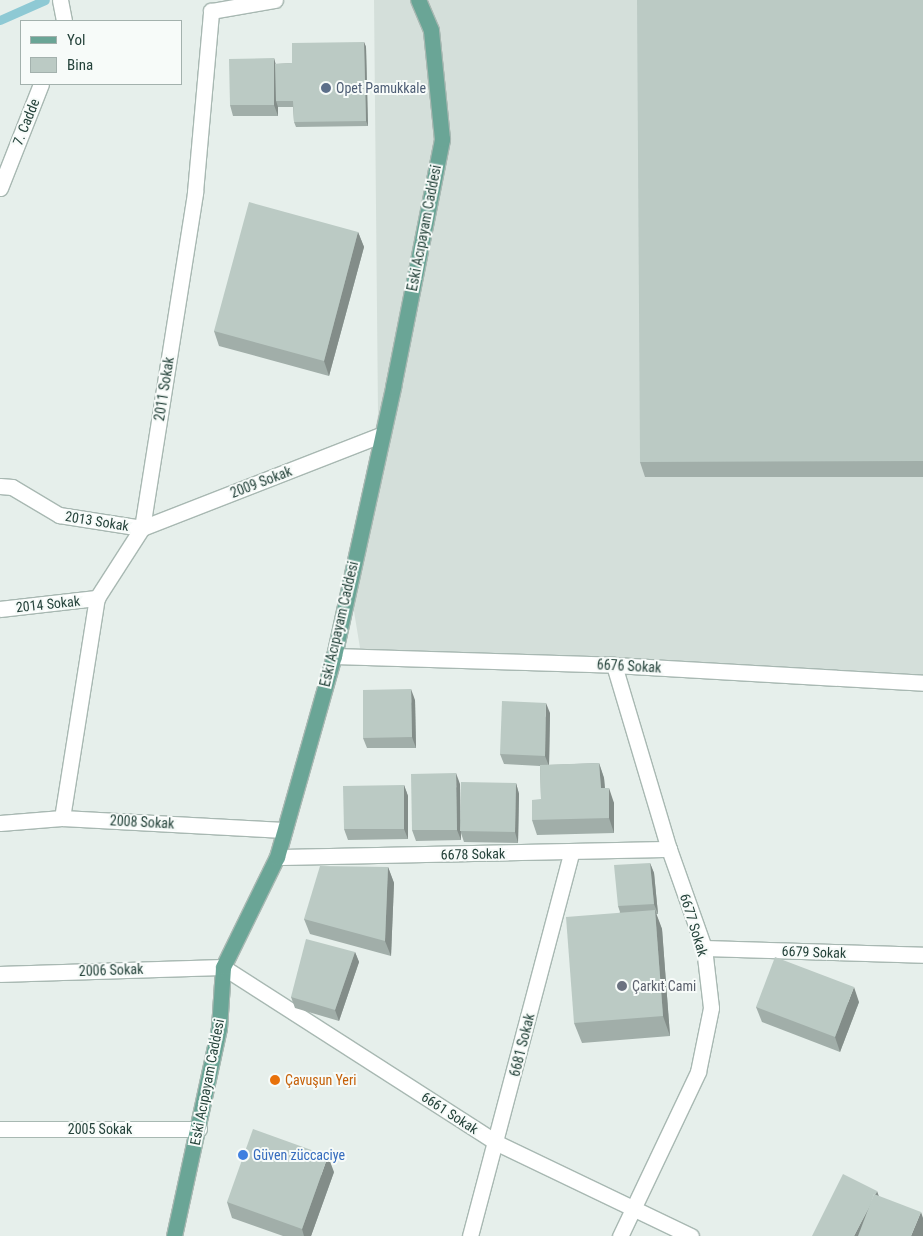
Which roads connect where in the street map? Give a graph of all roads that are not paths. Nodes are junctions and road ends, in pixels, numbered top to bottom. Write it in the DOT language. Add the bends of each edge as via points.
graph roads {
  1 [pos="60,0"];
  2 [pos="275,0"];
  3 [pos="418,0"];
  4 [pos="64,20"];
  5 [pos="41,85"];
  6 [pos="0,188"];
  7 [pos="380,435"];
  8 [pos="0,486"];
  9 [pos="142,528"];
  10 [pos="97,598"];
  11 [pos="0,609"];
  12 [pos="334,656"];
  13 [pos="614,664"];
  14 [pos="923,683"];
  15 [pos="62,818"];
  16 [pos="0,822"];
  17 [pos="284,830"];
  18 [pos="669,849"];
  19 [pos="571,853"];
  20 [pos="277,857"];
  21 [pos="704,948"];
  22 [pos="923,955"];
  23 [pos="223,967"];
  24 [pos="0,974"];
  25 [pos="0,1129"];
  26 [pos="199,1130"];
  27 [pos="497,1143"];
  28 [pos="632,1210"];
  29 [pos="174,1236"];
  30 [pos="470,1236"];
  31 [pos="620,1236"];
  32 [pos="691,1236"];
  1 -- 4 [label="street"];
  2 -- 9 [label="street, 2011 Sokak" via="211,11 195,192"];
  3 -- 7 [label="main road, Eski Acıpayam Caddesi" via="431,30 442,139 393,388"];
  5 -- 6 [label="street, 7. Cadde"];
  7 -- 9 [label="street, 2009 Sokak"];
  7 -- 12 [label="main road, Eski Acıpayam Caddesi"];
  8 -- 9 [label="street, 2013 Sokak" via="12,488 59,515"];
  9 -- 10 [label="street, 2011 Sokak"];
  10 -- 11 [label="street, 2014 Sokak"];
  10 -- 15 [label="street, 2011 Sokak"];
  12 -- 13 [label="street, 6676 Sokak"];
  12 -- 17 [label="main road, Eski Acıpayam Caddesi"];
  13 -- 14 [label="street, 6676 Sokak"];
  13 -- 18 [label="street, 6677 Sokak"];
  15 -- 16 [label="street, 2008 Sokak"];
  15 -- 17 [label="street, 2008 Sokak"];
  17 -- 20 [label="main road, Eski Acıpayam Caddesi"];
  18 -- 19 [label="street, 6678 Sokak"];
  18 -- 21 [label="street, 6677 Sokak"];
  19 -- 20 [label="street, 6678 Sokak"];
  19 -- 27 [label="street, 6681 Sokak"];
  20 -- 23 [label="main road, Eski Acıpayam Caddesi"];
  21 -- 22 [label="street, 6679 Sokak"];
  21 -- 28 [label="street, 6677 Sokak" via="711,1008 698,1072"];
  23 -- 24 [label="street, 2006 Sokak"];
  23 -- 26 [label="main road, Eski Acıpayam Caddesi" via="219,1028"];
  23 -- 27 [label="street, 6661 Sokak"];
  25 -- 26 [label="street, 2005 Sokak"];
  26 -- 29 [label="main road, Eski Acıpayam Caddesi"];
  27 -- 28 [label="street, 6661 Sokak"];
  27 -- 30 [label="street, 6681 Sokak"];
  28 -- 31 [label="street, 6677 Sokak"];
  28 -- 32 [label="street, 6661 Sokak"];
}
